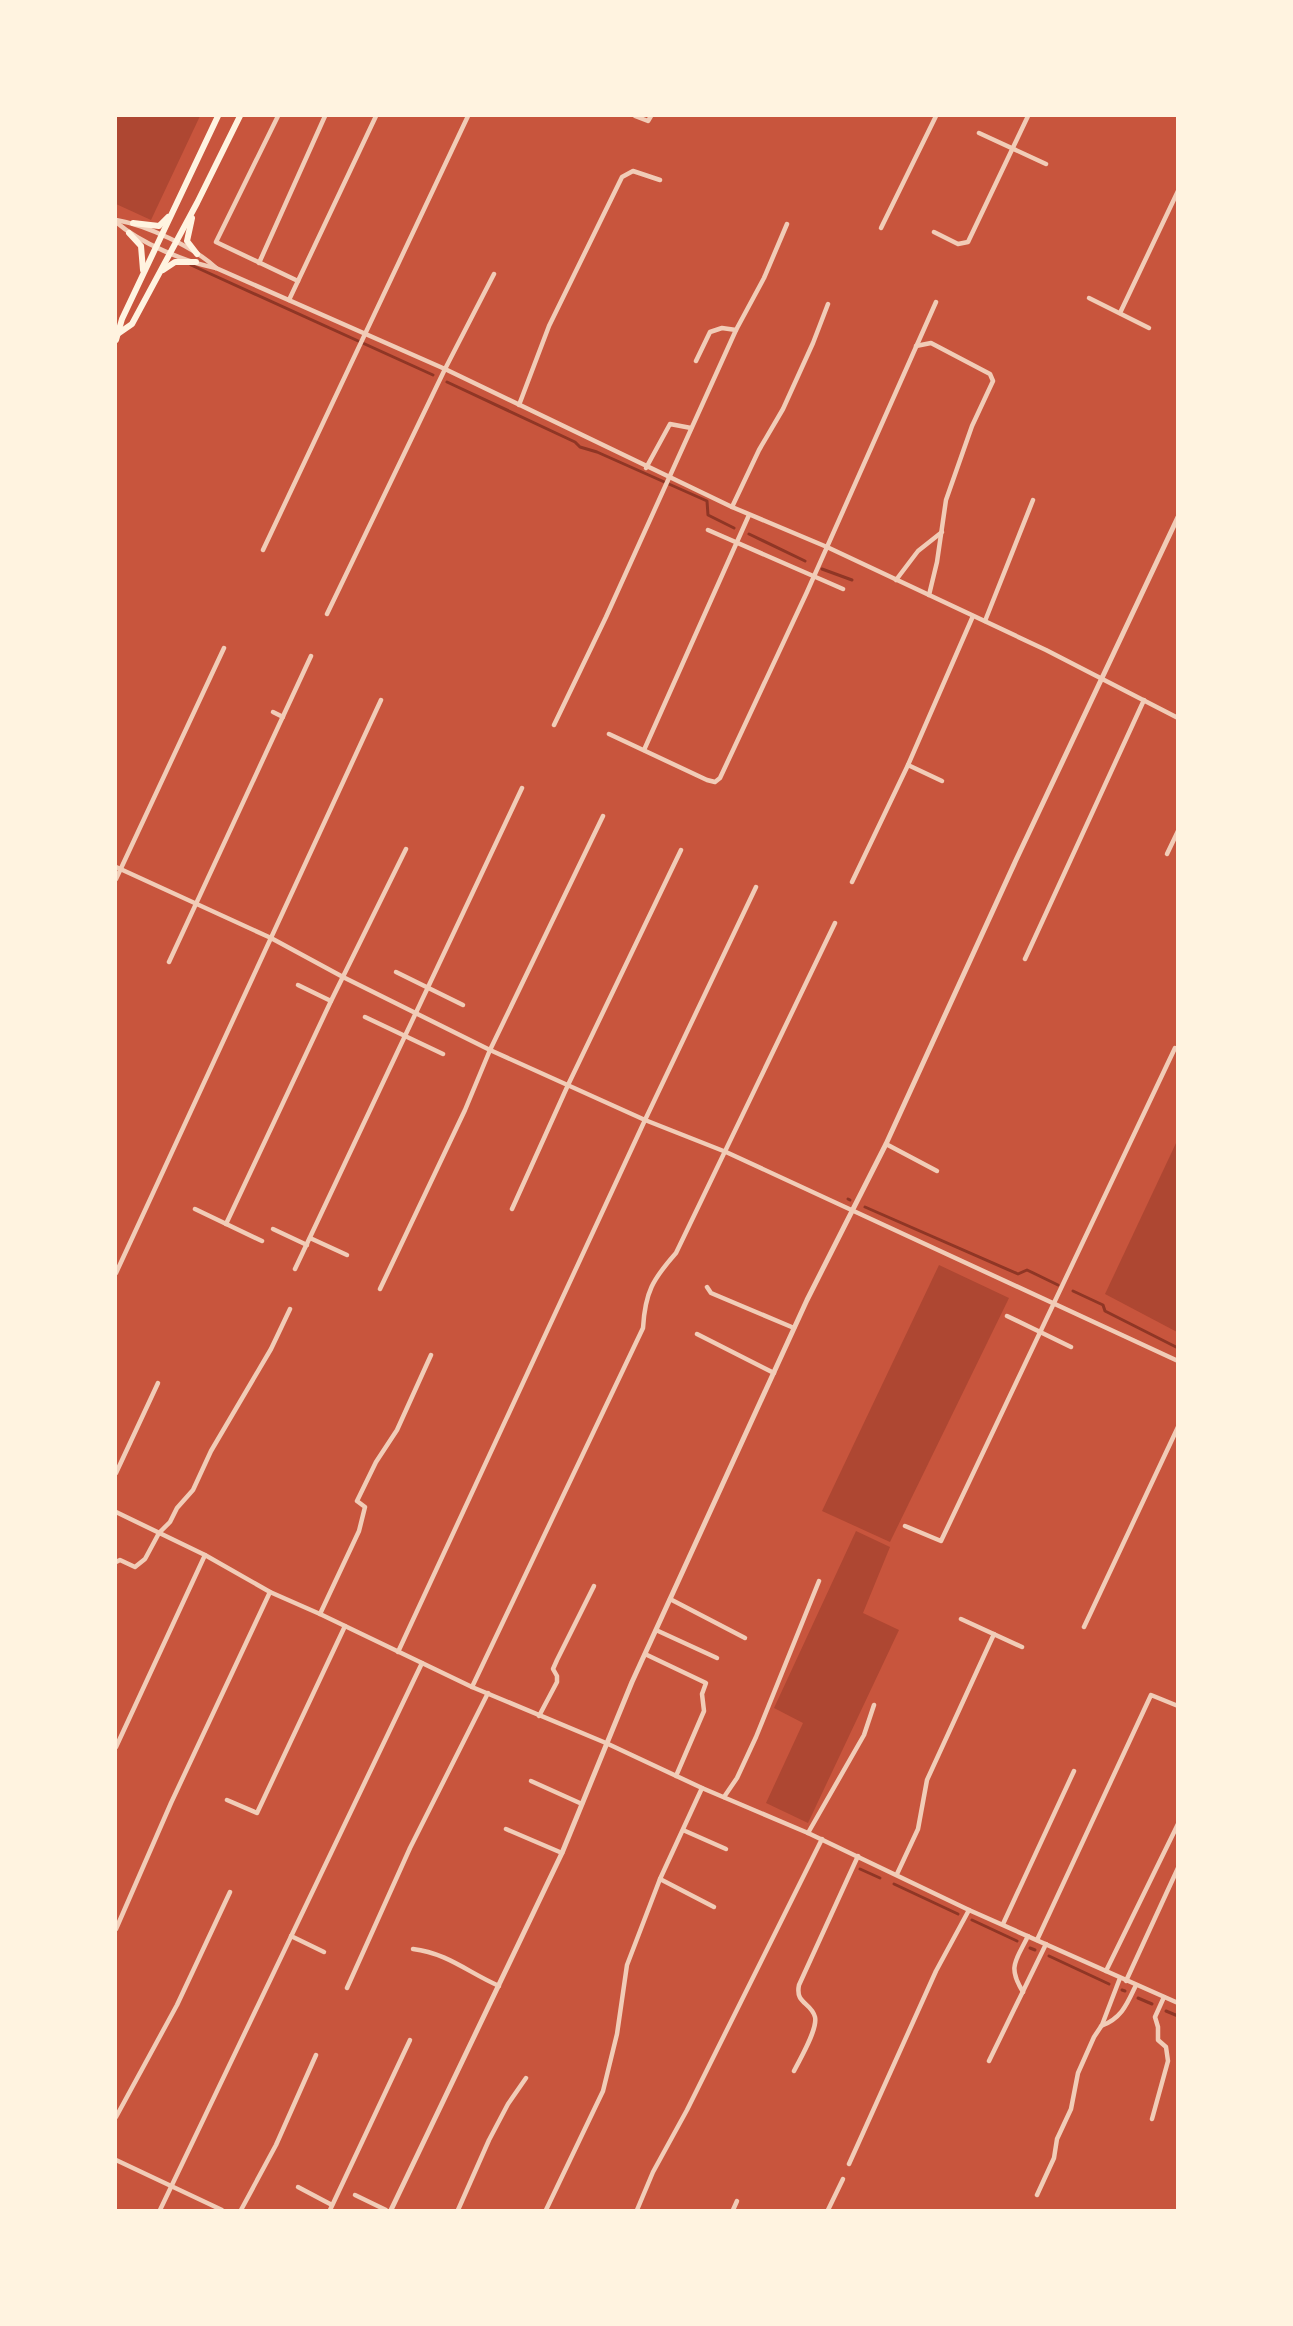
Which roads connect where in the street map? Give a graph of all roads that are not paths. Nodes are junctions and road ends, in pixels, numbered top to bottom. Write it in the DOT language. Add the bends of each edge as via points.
graph roads {
  1 [pos="218,116"];
  2 [pos="240,116"];
  3 [pos="278,116"];
  4 [pos="325,116"];
  5 [pos="376,116"];
  6 [pos="468,116"];
  7 [pos="635,116"];
  8 [pos="651,116"];
  9 [pos="936,116"];
  10 [pos="1028,116"];
  11 [pos="979,133"];
  12 [pos="1013,149"];
  13 [pos="1046,164"];
  14 [pos="660,180"];
  15 [pos="1178,191"];
  16 [pos="197,203"];
  17 [pos="174,210"];
  18 [pos="116,221"];
  19 [pos="133,223"];
  20 [pos="787,224"];
  21 [pos="881,228"];
  22 [pos="934,232"];
  23 [pos="129,233"];
  24 [pos="161,236"];
  25 [pos="176,243"];
  26 [pos="157,246"];
  27 [pos="171,252"];
  28 [pos="197,254"];
  29 [pos="196,262"];
  30 [pos="259,263"];
  31 [pos="216,268"];
  32 [pos="144,274"];
  33 [pos="494,274"];
  34 [pos="298,281"];
  35 [pos="153,285"];
  36 [pos="1089,298"];
  37 [pos="289,300"];
  38 [pos="936,302"];
  39 [pos="828,304"];
  40 [pos="1120,313"];
  41 [pos="1149,328"];
  42 [pos="736,330"];
  43 [pos="117,337"];
  44 [pos="364,337"];
  45 [pos="916,346"];
  46 [pos="696,362"];
  47 [pos="445,369"];
  48 [pos="519,405"];
  49 [pos="964,424"];
  50 [pos="972,426"];
  51 [pos="691,428"];
  52 [pos="646,468"];
  53 [pos="667,481"];
  54 [pos="1034,500"];
  55 [pos="732,507"];
  56 [pos="749,515"];
  57 [pos="1178,517"];
  58 [pos="708,530"];
  59 [pos="942,532"];
  60 [pos="736,543"];
  61 [pos="827,547"];
  62 [pos="263,550"];
  63 [pos="814,576"];
  64 [pos="896,580"];
  65 [pos="843,589"];
  66 [pos="929,595"];
  67 [pos="327,614"];
  68 [pos="973,615"];
  69 [pos="985,621"];
  70 [pos="224,648"];
  71 [pos="311,656"];
  72 [pos="1101,678"];
  73 [pos="381,700"];
  74 [pos="1144,700"];
  75 [pos="273,712"];
  76 [pos="283,717"];
  77 [pos="1178,718"];
  78 [pos="554,726"];
  79 [pos="609,734"];
  80 [pos="644,750"];
  81 [pos="908,765"];
  82 [pos="942,781"];
  83 [pos="522,788"];
  84 [pos="603,816"];
  85 [pos="1178,831"];
  86 [pos="406,849"];
  87 [pos="681,850"];
  88 [pos="1167,854"];
  89 [pos="118,868"];
  90 [pos="116,879"];
  91 [pos="852,882"];
  92 [pos="756,887"];
  93 [pos="197,904"];
  94 [pos="835,923"];
  95 [pos="270,938"];
  96 [pos="1025,958"];
  97 [pos="169,962"];
  98 [pos="396,972"];
  99 [pos="343,977"];
  100 [pos="297,985"];
  101 [pos="428,988"];
  102 [pos="331,1001"];
  103 [pos="463,1005"];
  104 [pos="416,1014"];
  105 [pos="365,1017"];
  106 [pos="405,1036"];
  107 [pos="1175,1048"];
  108 [pos="490,1050"];
  109 [pos="443,1054"];
  110 [pos="568,1085"];
  111 [pos="645,1120"];
  112 [pos="886,1144"];
  113 [pos="726,1152"];
  114 [pos="937,1171"];
  115 [pos="195,1209"];
  116 [pos="512,1209"];
  117 [pos="854,1211"];
  118 [pos="226,1224"];
  119 [pos="273,1229"];
  120 [pos="310,1238"];
  121 [pos="262,1241"];
  122 [pos="307,1245"];
  123 [pos="347,1255"];
  124 [pos="295,1269"];
  125 [pos="116,1273"];
  126 [pos="707,1287"];
  127 [pos="380,1289"];
  128 [pos="1054,1302"];
  129 [pos="290,1309"];
  130 [pos="1007,1316"];
  131 [pos="794,1328"];
  132 [pos="1040,1332"];
  133 [pos="697,1334"];
  134 [pos="1071,1347"];
  135 [pos="431,1355"];
  136 [pos="1178,1360"];
  137 [pos="774,1373"];
  138 [pos="158,1383"];
  139 [pos="1178,1427"];
  140 [pos="116,1473"];
  141 [pos="116,1512"];
  142 [pos="905,1526"];
  143 [pos="159,1533"];
  144 [pos="205,1555"];
  145 [pos="116,1562"];
  146 [pos="819,1581"];
  147 [pos="594,1586"];
  148 [pos="270,1592"];
  149 [pos="670,1599"];
  150 [pos="320,1614"];
  151 [pos="961,1619"];
  152 [pos="345,1626"];
  153 [pos="1084,1627"];
  154 [pos="656,1630"];
  155 [pos="994,1634"];
  156 [pos="745,1638"];
  157 [pos="1022,1647"];
  158 [pos="398,1652"];
  159 [pos="645,1654"];
  160 [pos="717,1658"];
  161 [pos="422,1663"];
  162 [pos="472,1687"];
  163 [pos="488,1694"];
  164 [pos="874,1705"];
  165 [pos="1178,1706"];
  166 [pos="539,1716"];
  167 [pos="606,1743"];
  168 [pos="116,1747"];
  169 [pos="1074,1771"];
  170 [pos="676,1776"];
  171 [pos="531,1781"];
  172 [pos="702,1788"];
  173 [pos="724,1797"];
  174 [pos="227,1800"];
  175 [pos="582,1804"];
  176 [pos="1178,1824"];
  177 [pos="506,1829"];
  178 [pos="683,1830"];
  179 [pos="808,1833"];
  180 [pos="822,1839"];
  181 [pos="726,1849"];
  182 [pos="562,1853"];
  183 [pos="858,1856"];
  184 [pos="1178,1868"];
  185 [pos="897,1874"];
  186 [pos="660,1879"];
  187 [pos="230,1892"];
  188 [pos="714,1907"];
  189 [pos="969,1910"];
  190 [pos="1003,1924"];
  191 [pos="116,1929"];
  192 [pos="1028,1935"];
  193 [pos="291,1936"];
  194 [pos="1038,1940"];
  195 [pos="1046,1944"];
  196 [pos="413,1949"];
  197 [pos="324,1952"];
  198 [pos="1106,1971"];
  199 [pos="1120,1978"];
  200 [pos="1126,1980"];
  201 [pos="1136,1985"];
  202 [pos="499,1986"];
  203 [pos="347,1988"];
  204 [pos="1023,1992"];
  205 [pos="1164,1997"];
  206 [pos="1178,2003"];
  207 [pos="1101,2026"];
  208 [pos="410,2040"];
  209 [pos="316,2055"];
  210 [pos="989,2061"];
  211 [pos="794,2071"];
  212 [pos="526,2078"];
  213 [pos="116,2117"];
  214 [pos="1152,2119"];
  215 [pos="116,2160"];
  216 [pos="849,2164"];
  217 [pos="843,2179"];
  218 [pos="171,2186"];
  219 [pos="298,2187"];
  220 [pos="355,2195"];
  221 [pos="1037,2195"];
  222 [pos="737,2201"];
  223 [pos="331,2208"];
  224 [pos="160,2211"];
  225 [pos="222,2211"];
  226 [pos="241,2211"];
  227 [pos="386,2211"];
  228 [pos="391,2211"];
  229 [pos="458,2211"];
  230 [pos="546,2211"];
  231 [pos="637,2211"];
  232 [pos="733,2211"];
  233 [pos="828,2211"];
  1 -- 17 [label="main road"];
  2 -- 16 [label="main road"];
  3 -- 30 [label="street" via="216,240"];
  4 -- 30 [label="street"];
  5 -- 34 [label="street"];
  6 -- 44 [label="street"];
  7 -- 8 [label="street" via="648,121"];
  9 -- 21 [label="street"];
  10 -- 12 [label="street"];
  11 -- 12 [label="street"];
  12 -- 13 [label="street"];
  12 -- 22 [label="street" via="968,242 958,244"];
  14 -- 48 [label="street" via="633,171 622,177 549,326"];
  15 -- 40 [label="street"];
  16 -- 25 [label="main road"];
  16 -- 28 [label="main road" via="187,238"];
  17 -- 19 [label="main road" via="159,226"];
  17 -- 24 [label="main road"];
  18 -- 19 [label="street"];
  18 -- 23 [label="street"];
  19 -- 24 [label="street"];
  20 -- 42 [label="street"];
  23 -- 26 [label="street"];
  23 -- 32 [label="main road" via="143,252"];
  24 -- 25 [label="street"];
  24 -- 26 [label="main road"];
  25 -- 27 [label="main road"];
  25 -- 28 [label="street"];
  26 -- 27 [label="street"];
  26 -- 32 [label="main road"];
  27 -- 29 [label="street"];
  27 -- 35 [label="main road"];
  28 -- 31 [label="street"];
  29 -- 31 [label="street"];
  29 -- 35 [label="main road" via="170,264"];
  30 -- 34 [label="street"];
  31 -- 37 [label="street"];
  32 -- 43 [label="main road"];
  33 -- 47 [label="street"];
  34 -- 37 [label="street"];
  35 -- 43 [label="main road" via="132,324"];
  36 -- 40 [label="street"];
  37 -- 44 [label="street"];
  38 -- 45 [label="street"];
  39 -- 55 [label="street" via="783,409"];
  40 -- 41 [label="street"];
  42 -- 46 [label="street" via="722,328 710,332"];
  42 -- 51 [label="street"];
  44 -- 47 [label="street"];
  44 -- 62 [label="street"];
  45 -- 50 [label="street" via="931,343 993,377"];
  45 -- 61 [label="street"];
  47 -- 48 [label="street"];
  47 -- 67 [label="street"];
  48 -- 52 [label="street"];
  49 -- 50 [label="street"];
  50 -- 59 [label="street" via="946,500"];
  51 -- 52 [label="street" via="670,424"];
  51 -- 53 [label="street"];
  52 -- 53 [label="street"];
  53 -- 55 [label="street"];
  53 -- 78 [label="street"];
  54 -- 69 [label="street"];
  55 -- 56 [label="street"];
  56 -- 60 [label="street"];
  56 -- 61 [label="street"];
  57 -- 72 [label="street"];
  58 -- 60 [label="street"];
  59 -- 64 [label="street" via="918,552"];
  59 -- 66 [label="street"];
  60 -- 63 [label="street"];
  60 -- 80 [label="street"];
  61 -- 63 [label="street"];
  61 -- 64 [label="street"];
  63 -- 65 [label="street"];
  63 -- 80 [label="street" via="720,778 715,782 707,780"];
  64 -- 66 [label="street"];
  66 -- 68 [label="street"];
  68 -- 69 [label="street"];
  68 -- 81 [label="street"];
  69 -- 72 [label="street"];
  70 -- 89 [label="street"];
  71 -- 76 [label="street"];
  72 -- 74 [label="street"];
  72 -- 112 [label="street"];
  73 -- 95 [label="street"];
  74 -- 77 [label="street"];
  74 -- 96 [label="street"];
  75 -- 76 [label="street"];
  76 -- 93 [label="street"];
  79 -- 80 [label="street"];
  81 -- 82 [label="street"];
  81 -- 91 [label="street"];
  83 -- 101 [label="street"];
  84 -- 108 [label="street"];
  85 -- 88 [label="street"];
  86 -- 99 [label="street"];
  87 -- 110 [label="street"];
  89 -- 90 [label="street"];
  89 -- 93 [label="street"];
  92 -- 111 [label="street"];
  93 -- 95 [label="street"];
  93 -- 97 [label="street"];
  94 -- 113 [label="street"];
  95 -- 99 [label="street"];
  95 -- 125 [label="street"];
  98 -- 101 [label="street"];
  99 -- 102 [label="street"];
  99 -- 104 [label="street"];
  100 -- 102 [label="street"];
  101 -- 103 [label="street"];
  101 -- 104 [label="street"];
  102 -- 118 [label="street"];
  104 -- 106 [label="street"];
  104 -- 108 [label="street"];
  105 -- 106 [label="street"];
  106 -- 109 [label="street"];
  106 -- 120 [label="street"];
  107 -- 128 [label="street"];
  108 -- 110 [label="street"];
  108 -- 127 [label="street"];
  110 -- 111 [label="street"];
  110 -- 116 [label="street"];
  111 -- 113 [label="street"];
  111 -- 158 [label="street"];
  112 -- 114 [label="street"];
  112 -- 117 [label="street"];
  113 -- 117 [label="street"];
  113 -- 162 [label="street" via="676,1252 655,1277 644,1307 643,1328"];
  115 -- 118 [label="street"];
  117 -- 128 [label="street"];
  117 -- 131 [label="street"];
  118 -- 121 [label="street"];
  119 -- 122 [label="street"];
  120 -- 122 [label="street"];
  120 -- 123 [label="street"];
  122 -- 124 [label="street"];
  126 -- 131 [label="street" via="711,1293"];
  128 -- 132 [label="street"];
  128 -- 136 [label="street"];
  129 -- 143 [label="street" via="193,1490"];
  130 -- 132 [label="street"];
  131 -- 137 [label="street"];
  132 -- 134 [label="street"];
  132 -- 142 [label="street" via="941,1541"];
  133 -- 137 [label="street"];
  135 -- 150 [label="street" via="397,1430 357,1501 365,1507 359,1531"];
  137 -- 149 [label="street"];
  138 -- 140 [label="street"];
  139 -- 153 [label="street"];
  141 -- 143 [label="street"];
  143 -- 144 [label="street"];
  143 -- 145 [label="street" via="145,1560 138,1565"];
  144 -- 148 [label="street"];
  144 -- 168 [label="street"];
  146 -- 173 [label="street" via="756,1737"];
  147 -- 166 [label="street" via="553,1669 557,1682"];
  148 -- 150 [label="street"];
  148 -- 191 [label="street"];
  149 -- 154 [label="street"];
  149 -- 156 [label="street"];
  150 -- 152 [label="street"];
  151 -- 155 [label="street"];
  152 -- 158 [label="street"];
  152 -- 174 [label="street" via="257,1813"];
  154 -- 159 [label="street"];
  154 -- 160 [label="street"];
  155 -- 157 [label="street"];
  155 -- 185 [label="street" via="927,1780 918,1829"];
  158 -- 161 [label="street"];
  159 -- 167 [label="street"];
  159 -- 170 [label="street" via="706,1683 702,1694 704,1711"];
  161 -- 162 [label="street"];
  161 -- 193 [label="street"];
  162 -- 163 [label="street"];
  163 -- 166 [label="street"];
  163 -- 203 [label="street" via="410,1848"];
  164 -- 179 [label="street" via="864,1735"];
  165 -- 194 [label="street" via="1151,1695"];
  166 -- 167 [label="street"];
  167 -- 170 [label="street"];
  167 -- 175 [label="street"];
  169 -- 190 [label="street"];
  170 -- 172 [label="street"];
  171 -- 175 [label="street"];
  172 -- 173 [label="street"];
  172 -- 178 [label="street"];
  173 -- 179 [label="street"];
  175 -- 182 [label="street"];
  176 -- 198 [label="street"];
  177 -- 182 [label="street"];
  178 -- 181 [label="street"];
  178 -- 186 [label="street"];
  179 -- 180 [label="street"];
  180 -- 183 [label="street"];
  180 -- 231 [label="street" via="653,2172"];
  182 -- 202 [label="street"];
  183 -- 185 [label="street"];
  183 -- 211 [label="street" via="797,1991 812,2011 815,2026"];
  184 -- 200 [label="street"];
  185 -- 189 [label="street"];
  186 -- 188 [label="street"];
  186 -- 230 [label="street" via="627,1965 603,2091"];
  187 -- 213 [label="street" via="177,2004"];
  189 -- 190 [label="street"];
  189 -- 216 [label="street" via="936,1971"];
  190 -- 192 [label="street"];
  192 -- 194 [label="street"];
  192 -- 204 [label="street" via="1013,1968"];
  193 -- 197 [label="street"];
  193 -- 218 [label="street"];
  194 -- 195 [label="street"];
  195 -- 198 [label="street"];
  195 -- 204 [label="street"];
  196 -- 202 [label="street" via="453,1960 474,1976"];
  198 -- 199 [label="street"];
  199 -- 200 [label="street"];
  199 -- 207 [label="street"];
  200 -- 201 [label="street"];
  201 -- 205 [label="street"];
  201 -- 207 [label="street" via="1125,2010"];
  202 -- 228 [label="street"];
  204 -- 210 [label="street"];
  205 -- 206 [label="street"];
  205 -- 214 [label="street" via="1155,2017 1158,2040 1166,2047 1168,2061"];
  207 -- 221 [label="street" via="1078,2073 1071,2109"];
  208 -- 223 [label="street"];
  209 -- 226 [label="street"];
  212 -- 229 [label="street" via="489,2140"];
  215 -- 218 [label="street"];
  217 -- 233 [label="street"];
  218 -- 224 [label="street"];
  218 -- 225 [label="street"];
  219 -- 223 [label="street"];
  220 -- 227 [label="street"];
  222 -- 232 [label="street"];
}
